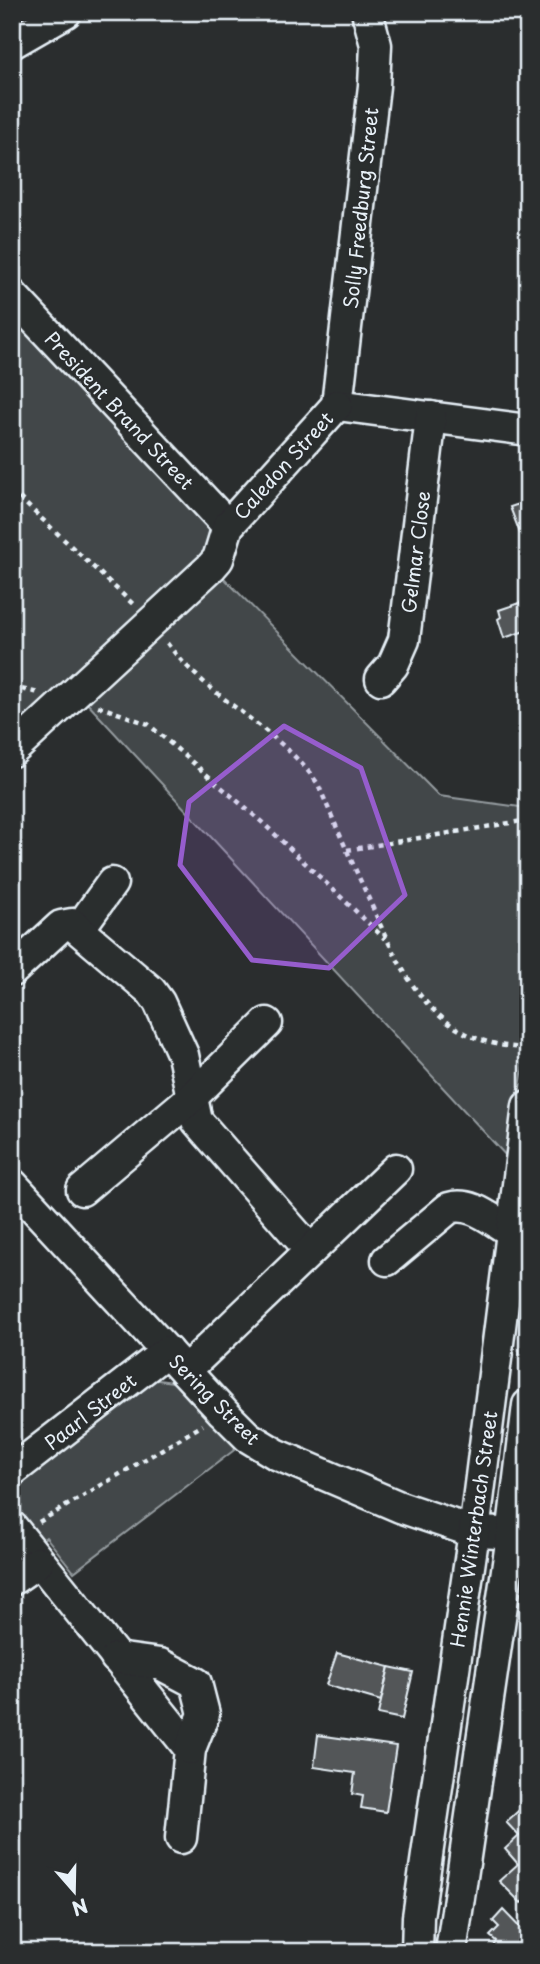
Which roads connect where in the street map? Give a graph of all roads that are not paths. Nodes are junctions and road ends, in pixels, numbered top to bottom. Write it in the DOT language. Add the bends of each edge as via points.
graph roads {
  1 [pos="66,12"];
  2 [pos="367,12"];
  3 [pos="12,43"];
  4 [pos="12,295"];
  5 [pos="337,405"];
  6 [pos="431,417"];
  7 [pos="528,430"];
  8 [pos="228,526"];
  9 [pos="381,679"];
  10 [pos="12,751"];
  11 [pos="112,883"];
  12 [pos="79,929"];
  13 [pos="12,971"];
  14 [pos="267,1023"];
  15 [pos="191,1098"];
  16 [pos="528,1106"];
  17 [pos="396,1169"];
  18 [pos="12,1184"];
  19 [pos="82,1190"];
  20 [pos="510,1231"];
  21 [pos="310,1250"];
  22 [pos="387,1260"];
  23 [pos="176,1361"];
  24 [pos="528,1405"];
  25 [pos="12,1471"];
  26 [pos="15,1531"];
  27 [pos="474,1532"];
  28 [pos="520,1535"];
  29 [pos="38,1562"];
  30 [pos="12,1580"];
  31 [pos="116,1658"];
  32 [pos="190,1749"];
  33 [pos="181,1838"];
  34 [pos="417,1952"];
  35 [pos="451,1952"];
  1 -- 3 [label="street"];
  2 -- 5 [label="street, Solly Freedburg Street" via="376,45 375,72"];
  4 -- 8 [label="street, President Brand Street"];
  5 -- 6 [label="street, Caledon Street"];
  5 -- 8 [label="street, Caledon Street"];
  6 -- 7 [label="street, Caledon Street"];
  6 -- 9 [label="street, Gelmar Close" via="404,640"];
  8 -- 10 [label="street, Caledon Street" via="211,567"];
  11 -- 12 [label="street"];
  12 -- 13 [label="street" via="61,926"];
  12 -- 15 [label="street" via="159,1002 183,1055"];
  14 -- 15 [label="street"];
  15 -- 19 [label="street"];
  15 -- 21 [label="street" via="197,1121 209,1139"];
  16 -- 20 [label="street, Hennie Winterbach Street"];
  17 -- 21 [label="street, Paarl Street"];
  18 -- 23 [label="street, Sering Street"];
  20 -- 22 [label="street" via="468,1206 457,1206"];
  20 -- 27 [label="street, Hennie Winterbach Street"];
  21 -- 23 [label="street, Paarl Street"];
  23 -- 25 [label="street, Paarl Street"];
  23 -- 27 [label="street, Sering Street" via="248,1437 276,1454 400,1507"];
  24 -- 28 [label="street, Hennie Winterbach Street"];
  26 -- 29 [label="street"];
  27 -- 28 [label="street, Sering Street"];
  27 -- 34 [label="street, Hennie Winterbach Street" via="418,1917"];
  28 -- 35 [label="street, Hennie Winterbach Street"];
  29 -- 30 [label="street"];
  29 -- 31 [label="street"];
  31 -- 32 [label="street"];
  31 -- 32 [label="street" via="160,1664 196,1683 204,1714"];
  32 -- 33 [label="street"];
}
